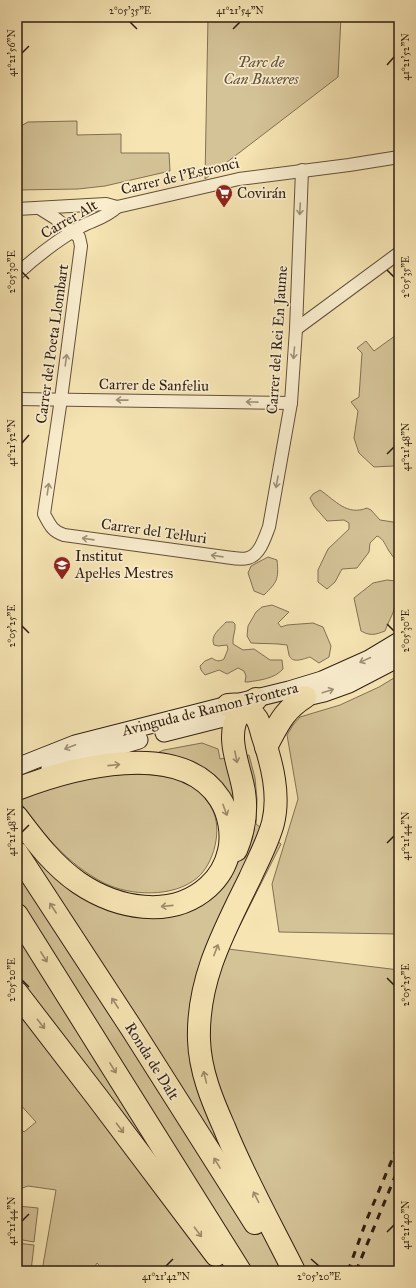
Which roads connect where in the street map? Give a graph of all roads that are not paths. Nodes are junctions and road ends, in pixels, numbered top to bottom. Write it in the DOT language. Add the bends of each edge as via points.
graph roads {
  1 [pos="399,157"];
  2 [pos="302,170"];
  3 [pos="117,207"];
  4 [pos="39,208"];
  5 [pos="17,209"];
  6 [pos="72,232"];
  7 [pos="399,253"];
  8 [pos="17,274"];
  9 [pos="296,329"];
  10 [pos="17,399"];
  11 [pos="61,399"];
  12 [pos="291,403"];
  13 [pos="50,526"];
  14 [pos="255,554"];
  15 [pos="399,641"];
  16 [pos="399,658"];
  17 [pos="305,697"];
  18 [pos="243,707"];
  19 [pos="266,747"];
  20 [pos="18,781"];
  21 [pos="17,817"];
  22 [pos="17,853"];
  23 [pos="213,882"];
  24 [pos="17,914"];
  25 [pos="17,994"];
  26 [pos="287,1266"];
  27 [pos="228,1271"];
  28 [pos="240,1271"];
  1 -- 2 [label="street, Carrer de l'Estronci"];
  2 -- 3 [label="street, Carrer de l'Estronci" via="240,179"];
  2 -- 9 [label="street, Carrer del Rei En Jaume, one-way"];
  3 -- 4 [label="street, Carrer de l'Estronci" via="106,204"];
  3 -- 6 [label="street, Carrer Alt" via="111,213"];
  4 -- 5 [label="street, Carrer de l'Estronci"];
  4 -- 6 [label="street, Carrer del Poeta Llombart"];
  6 -- 8 [label="street, Carrer Alt" via="51,245"];
  11 -- 6 [label="street, Carrer del Poeta Llombart, one-way" via="81,246 79,237"];
  7 -- 9 [label="street"];
  9 -- 12 [label="street, Carrer del Rei En Jaume, one-way"];
  10 -- 11 [label="street, Carrer de Sanfeliu"];
  12 -- 11 [label="street, Carrer de Sanfeliu, one-way"];
  13 -- 11 [label="street, Carrer del Poeta Llombart, one-way" via="44,514"];
  12 -- 14 [label="street, Carrer del Rei En Jaume, one-way" via="269,527"];
  14 -- 13 [label="street, Carrer del Tel·luri, one-way" via="240,559 64,535"];
  15 -- 18 [label="street, Avinguda de Ramon Frontera, one-way" via="369,659 322,680"];
  17 -- 16 [label="street, Avinguda de Ramon Frontera, one-way" via="349,684"];
  17 -- 18 [label="street, Avinguda de Ramon Frontera"];
  17 -- 19 [label="highway" via="281,718"];
  18 -- 19 [label="highway" via="257,719"];
  18 -- 20 [label="street, Avinguda de Ramon Frontera" via="124,743"];
  18 -- 23 [label="highway, one-way" via="235,724 233,741 244,791 243,829 234,854"];
  26 -- 19 [label="highway, one-way" via="218,1114 201,1063 199,1042 199,1015 213,959 224,929 267,842 273,822 275,785"];
  20 -- 23 [label="highway, one-way" via="112,764 159,763 188,772 210,787 227,813 229,850"];
  23 -- 21 [label="highway, one-way" via="196,896 176,905 137,906 117,902 79,883 61,869"];
  26 -- 22 [label="highway, Ronda de Dalt, one-way"];
  24 -- 28 [label="highway, one-way"];
  25 -- 27 [label="highway, one-way"];
}
